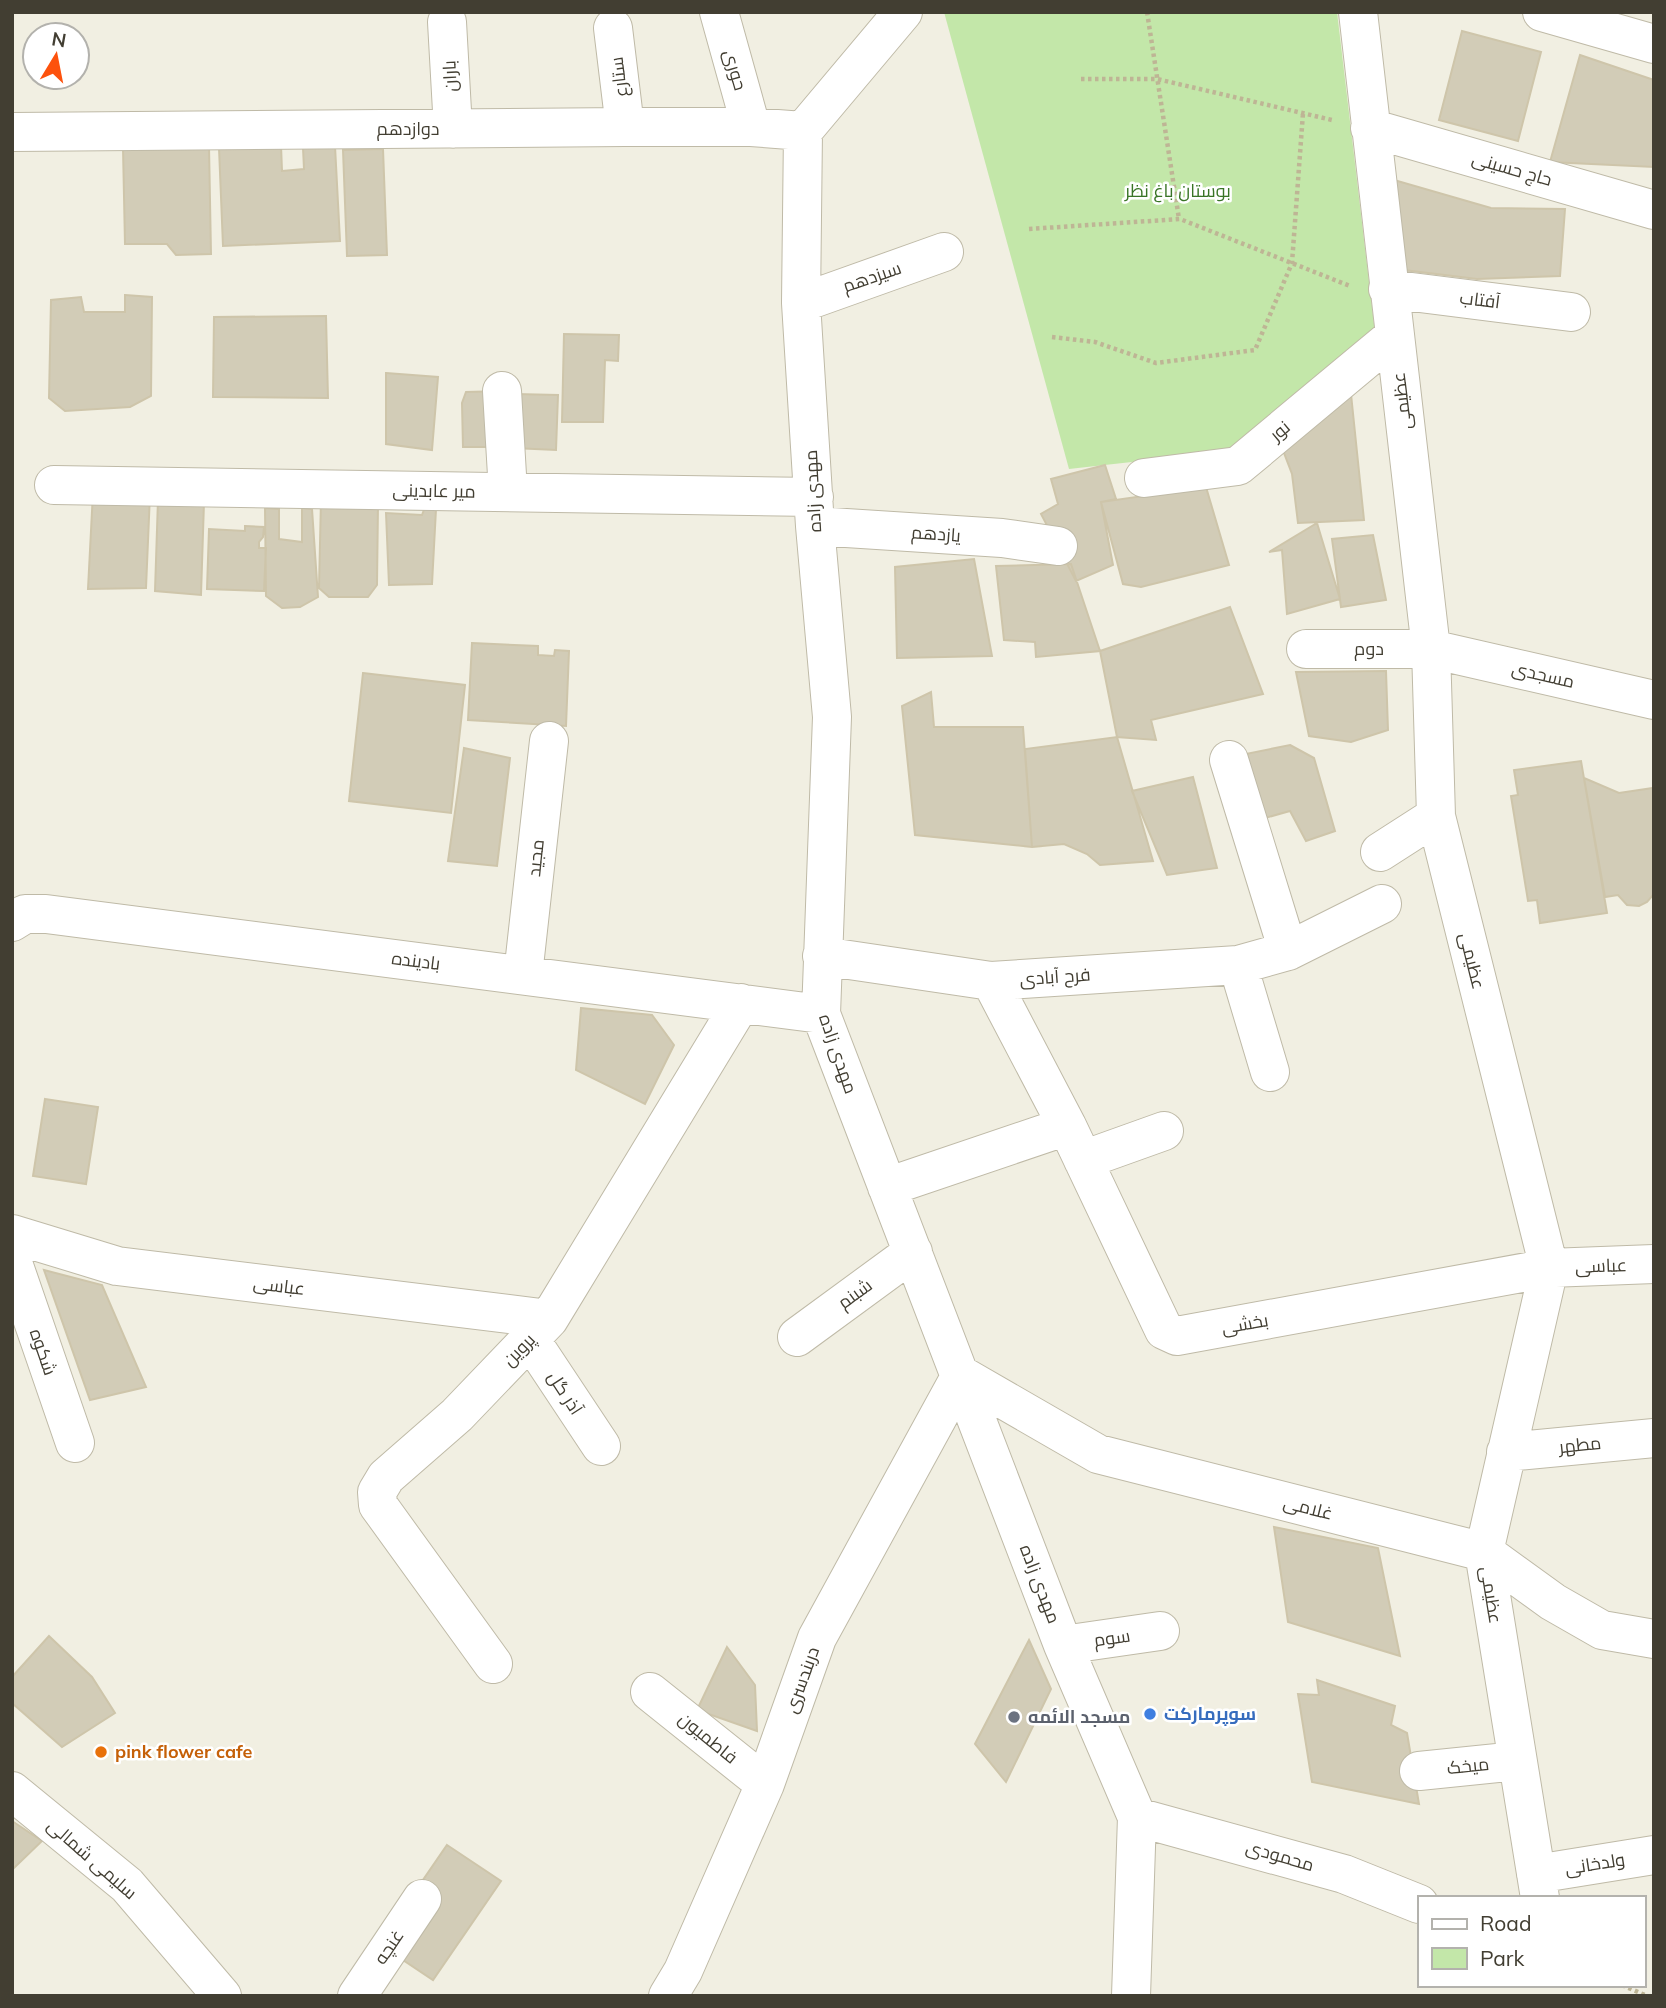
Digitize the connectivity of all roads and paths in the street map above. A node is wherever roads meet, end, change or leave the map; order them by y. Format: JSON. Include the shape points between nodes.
{"nodes":[{"id":1,"x":719,"y":12,"type":"edge"},
{"id":2,"x":903,"y":12,"type":"edge"},
{"id":3,"x":1147,"y":12,"type":"edge"},
{"id":4,"x":1358,"y":12,"type":"edge"},
{"id":5,"x":1542,"y":12,"type":"edge"},
{"id":6,"x":447,"y":22,"type":"dead end"},
{"id":7,"x":613,"y":28,"type":"dead end"},
{"id":8,"x":1654,"y":44,"type":"edge"},
{"id":9,"x":1081,"y":79,"type":"dead end"},
{"id":10,"x":1157,"y":79,"type":"junction"},
{"id":11,"x":1303,"y":113,"type":"junction"},
{"id":12,"x":625,"y":127,"type":"junction"},
{"id":13,"x":751,"y":127,"type":"junction"},
{"id":14,"x":1370,"y":128,"type":"junction"},
{"id":15,"x":453,"y":129,"type":"junction"},
{"id":16,"x":803,"y":131,"type":"junction"},
{"id":17,"x":12,"y":132,"type":"edge"},
{"id":18,"x":1654,"y":210,"type":"edge"},
{"id":19,"x":1180,"y":219,"type":"junction"},
{"id":20,"x":1028,"y":229,"type":"dead end"},
{"id":21,"x":944,"y":252,"type":"dead end"},
{"id":22,"x":1292,"y":263,"type":"junction"},
{"id":23,"x":801,"y":303,"type":"junction"},
{"id":24,"x":1391,"y":309,"type":"junction"},
{"id":25,"x":1571,"y":312,"type":"dead end"},
{"id":26,"x":1052,"y":337,"type":"dead end"},
{"id":27,"x":502,"y":391,"type":"dead end"},
{"id":28,"x":1144,"y":478,"type":"dead end"},
{"id":29,"x":54,"y":485,"type":"dead end"},
{"id":30,"x":508,"y":492,"type":"junction"},
{"id":31,"x":814,"y":512,"type":"junction"},
{"id":32,"x":1058,"y":546,"type":"dead end"},
{"id":33,"x":1306,"y":649,"type":"dead end"},
{"id":34,"x":1431,"y":649,"type":"junction"},
{"id":35,"x":1654,"y":700,"type":"edge"},
{"id":36,"x":549,"y":741,"type":"dead end"},
{"id":37,"x":1229,"y":760,"type":"dead end"},
{"id":38,"x":1436,"y":816,"type":"junction"},
{"id":39,"x":1380,"y":852,"type":"dead end"},
{"id":40,"x":1382,"y":904,"type":"dead end"},
{"id":41,"x":12,"y":922,"type":"edge"},
{"id":42,"x":1288,"y":951,"type":"junction"},
{"id":43,"x":822,"y":956,"type":"junction"},
{"id":44,"x":1238,"y":965,"type":"junction"},
{"id":45,"x":523,"y":975,"type":"junction"},
{"id":46,"x":991,"y":981,"type":"junction"},
{"id":47,"x":741,"y":1003,"type":"junction"},
{"id":48,"x":821,"y":1014,"type":"junction"},
{"id":49,"x":1270,"y":1072,"type":"dead end"},
{"id":50,"x":1067,"y":1126,"type":"junction"},
{"id":51,"x":1164,"y":1131,"type":"dead end"},
{"id":52,"x":1083,"y":1160,"type":"junction"},
{"id":53,"x":887,"y":1187,"type":"junction"},
{"id":54,"x":12,"y":1234,"type":"edge"},
{"id":55,"x":913,"y":1252,"type":"junction"},
{"id":56,"x":12,"y":1260,"type":"edge"},
{"id":57,"x":1654,"y":1264,"type":"edge"},
{"id":58,"x":1549,"y":1268,"type":"junction"},
{"id":59,"x":540,"y":1329,"type":"junction"},
{"id":60,"x":797,"y":1336,"type":"dead end"},
{"id":61,"x":961,"y":1375,"type":"junction"},
{"id":62,"x":1654,"y":1438,"type":"edge"},
{"id":63,"x":75,"y":1443,"type":"dead end"},
{"id":64,"x":601,"y":1447,"type":"dead end"},
{"id":65,"x":1506,"y":1452,"type":"junction"},
{"id":66,"x":1484,"y":1552,"type":"junction"},
{"id":67,"x":1160,"y":1631,"type":"dead end"},
{"id":68,"x":1654,"y":1639,"type":"edge"},
{"id":69,"x":1063,"y":1645,"type":"junction"},
{"id":70,"x":494,"y":1664,"type":"dead end"},
{"id":71,"x":650,"y":1692,"type":"dead end"},
{"id":72,"x":1517,"y":1760,"type":"junction"},
{"id":73,"x":1419,"y":1771,"type":"dead end"},
{"id":74,"x":765,"y":1784,"type":"junction"},
{"id":75,"x":12,"y":1791,"type":"edge"},
{"id":76,"x":1137,"y":1816,"type":"junction"},
{"id":77,"x":1654,"y":1855,"type":"edge"},
{"id":78,"x":1538,"y":1886,"type":"edge"},
{"id":79,"x":422,"y":1899,"type":"dead end"},
{"id":80,"x":1418,"y":1904,"type":"edge"},
{"id":81,"x":1627,"y":1987,"type":"edge"},
{"id":82,"x":222,"y":1996,"type":"edge"},
{"id":83,"x":357,"y":1996,"type":"edge"},
{"id":84,"x":668,"y":1996,"type":"edge"},
{"id":85,"x":1130,"y":1996,"type":"edge"},
{"id":86,"x":1647,"y":1996,"type":"edge"}],
"edges":[{"from":1,"to":13,"type":"street","name":"حوری"},
{"from":2,"to":16,"type":"street"},
{"from":3,"to":10,"type":"path"},
{"from":4,"to":14,"type":"street","name":"عظیمی"},
{"from":5,"to":8,"type":"street"},
{"from":6,"to":15,"type":"street","name":"باران"},
{"from":7,"to":12,"type":"street","name":"ستارع"},
{"from":9,"to":10,"type":"path"},
{"from":10,"to":11,"type":"path"},
{"from":10,"to":19,"type":"path"},
{"from":11,"to":14,"type":"path"},
{"from":11,"to":22,"type":"path"},
{"from":12,"to":13,"type":"street","name":"دوازدهم"},
{"from":12,"to":15,"type":"street","name":"دوازدهم"},
{"from":13,"to":16,"type":"street","name":"دوازدهم"},
{"from":14,"to":18,"type":"street","name":"حاج حسینی"},
{"from":14,"to":24,"type":"street","name":"عظیمی"},
{"from":15,"to":17,"type":"street","name":"دوازدهم"},
{"from":16,"to":23,"type":"street","name":"مهدی زاده"},
{"from":19,"to":20,"type":"path"},
{"from":19,"to":22,"type":"path"},
{"from":21,"to":23,"type":"street","name":"سیزدهم"},
{"from":22,"to":24,"type":"path"},
{"from":22,"to":26,"type":"path","via":[[1255,350],[1156,363],[1096,342]]},
{"from":23,"to":31,"type":"street","name":"مهدی زاده"},
{"from":24,"to":25,"type":"street","name":"آفتاب"},
{"from":24,"to":28,"type":"street","name":"نور","via":[[1238,466]]},
{"from":24,"to":34,"type":"street","name":"عظیمی"},
{"from":27,"to":30,"type":"street"},
{"from":29,"to":30,"type":"street","name":"میر عابدینی"},
{"from":30,"to":31,"type":"street","name":"میر عابدینی"},
{"from":31,"to":32,"type":"street","name":"یازدهم"},
{"from":31,"to":43,"type":"street","name":"مهدی زاده","via":[[832,717]]},
{"from":33,"to":34,"type":"street","name":"دوم"},
{"from":34,"to":35,"type":"street","name":"مسجدی"},
{"from":34,"to":38,"type":"street","name":"عظیمی"},
{"from":36,"to":45,"type":"street","name":"مجید"},
{"from":37,"to":42,"type":"street"},
{"from":38,"to":39,"type":"street"},
{"from":38,"to":58,"type":"street","name":"عظیمی"},
{"from":40,"to":42,"type":"street","name":"فرح آبادی"},
{"from":41,"to":45,"type":"street","name":"بادینده","via":[[25,915],[47,914]]},
{"from":42,"to":44,"type":"street","name":"فرح آبادی"},
{"from":43,"to":46,"type":"street","name":"فرح آبادی"},
{"from":43,"to":48,"type":"street","name":"مهدی زاده"},
{"from":44,"to":46,"type":"street","name":"فرح آبادی"},
{"from":44,"to":49,"type":"street"},
{"from":45,"to":47,"type":"street","name":"بادینده"},
{"from":46,"to":50,"type":"street","name":"بخشی"},
{"from":47,"to":48,"type":"street","name":"بادینده"},
{"from":47,"to":59,"type":"street","name":"پروین"},
{"from":48,"to":53,"type":"street","name":"مهدی زاده"},
{"from":50,"to":52,"type":"street","name":"بخشی"},
{"from":50,"to":53,"type":"street"},
{"from":51,"to":52,"type":"street"},
{"from":52,"to":58,"type":"street","name":"بخشی","via":[[1164,1330],[1177,1336]]},
{"from":53,"to":55,"type":"street","name":"مهدی زاده"},
{"from":54,"to":59,"type":"street","name":"عباسی","via":[[117,1266]]},
{"from":55,"to":60,"type":"street","name":"شبنم"},
{"from":55,"to":61,"type":"street","name":"مهدی زاده"},
{"from":56,"to":63,"type":"street","name":"شکوه"},
{"from":57,"to":58,"type":"street","name":"عباسی"},
{"from":58,"to":65,"type":"street","name":"عظیمی"},
{"from":59,"to":64,"type":"street","name":"آذر گل"},
{"from":59,"to":70,"type":"street","name":"پروین","via":[[457,1415],[386,1477],[377,1492],[378,1505]]},
{"from":61,"to":66,"type":"street","name":"غلامی","via":[[1098,1454]]},
{"from":61,"to":69,"type":"street","name":"مهدی زاده"},
{"from":61,"to":74,"type":"street","name":"دربندسری","via":[[817,1638]]},
{"from":62,"to":65,"type":"street","name":"مطهر"},
{"from":65,"to":66,"type":"street","name":"عظیمی"},
{"from":66,"to":68,"type":"street","name":"غلامی","via":[[1553,1602],[1602,1630]]},
{"from":66,"to":72,"type":"street","name":"عظیمی"},
{"from":67,"to":69,"type":"street","name":"سوم"},
{"from":69,"to":76,"type":"street","name":"مهدی زاده"},
{"from":71,"to":74,"type":"street","name":"فاطمیون"},
{"from":72,"to":73,"type":"street","name":"میخک"},
{"from":72,"to":78,"type":"street","name":"عظیمی"},
{"from":74,"to":84,"type":"street","name":"دربندسری"},
{"from":75,"to":82,"type":"street","name":"سلیمی شمالی","via":[[127,1885]]},
{"from":76,"to":80,"type":"street","name":"محمودی","via":[[1344,1874]]},
{"from":76,"to":85,"type":"street","name":"مهدی زاده"},
{"from":77,"to":78,"type":"street","name":"ولدخانی"},
{"from":79,"to":83,"type":"street","name":"غنچه"},
{"from":81,"to":86,"type":"path"}]}
